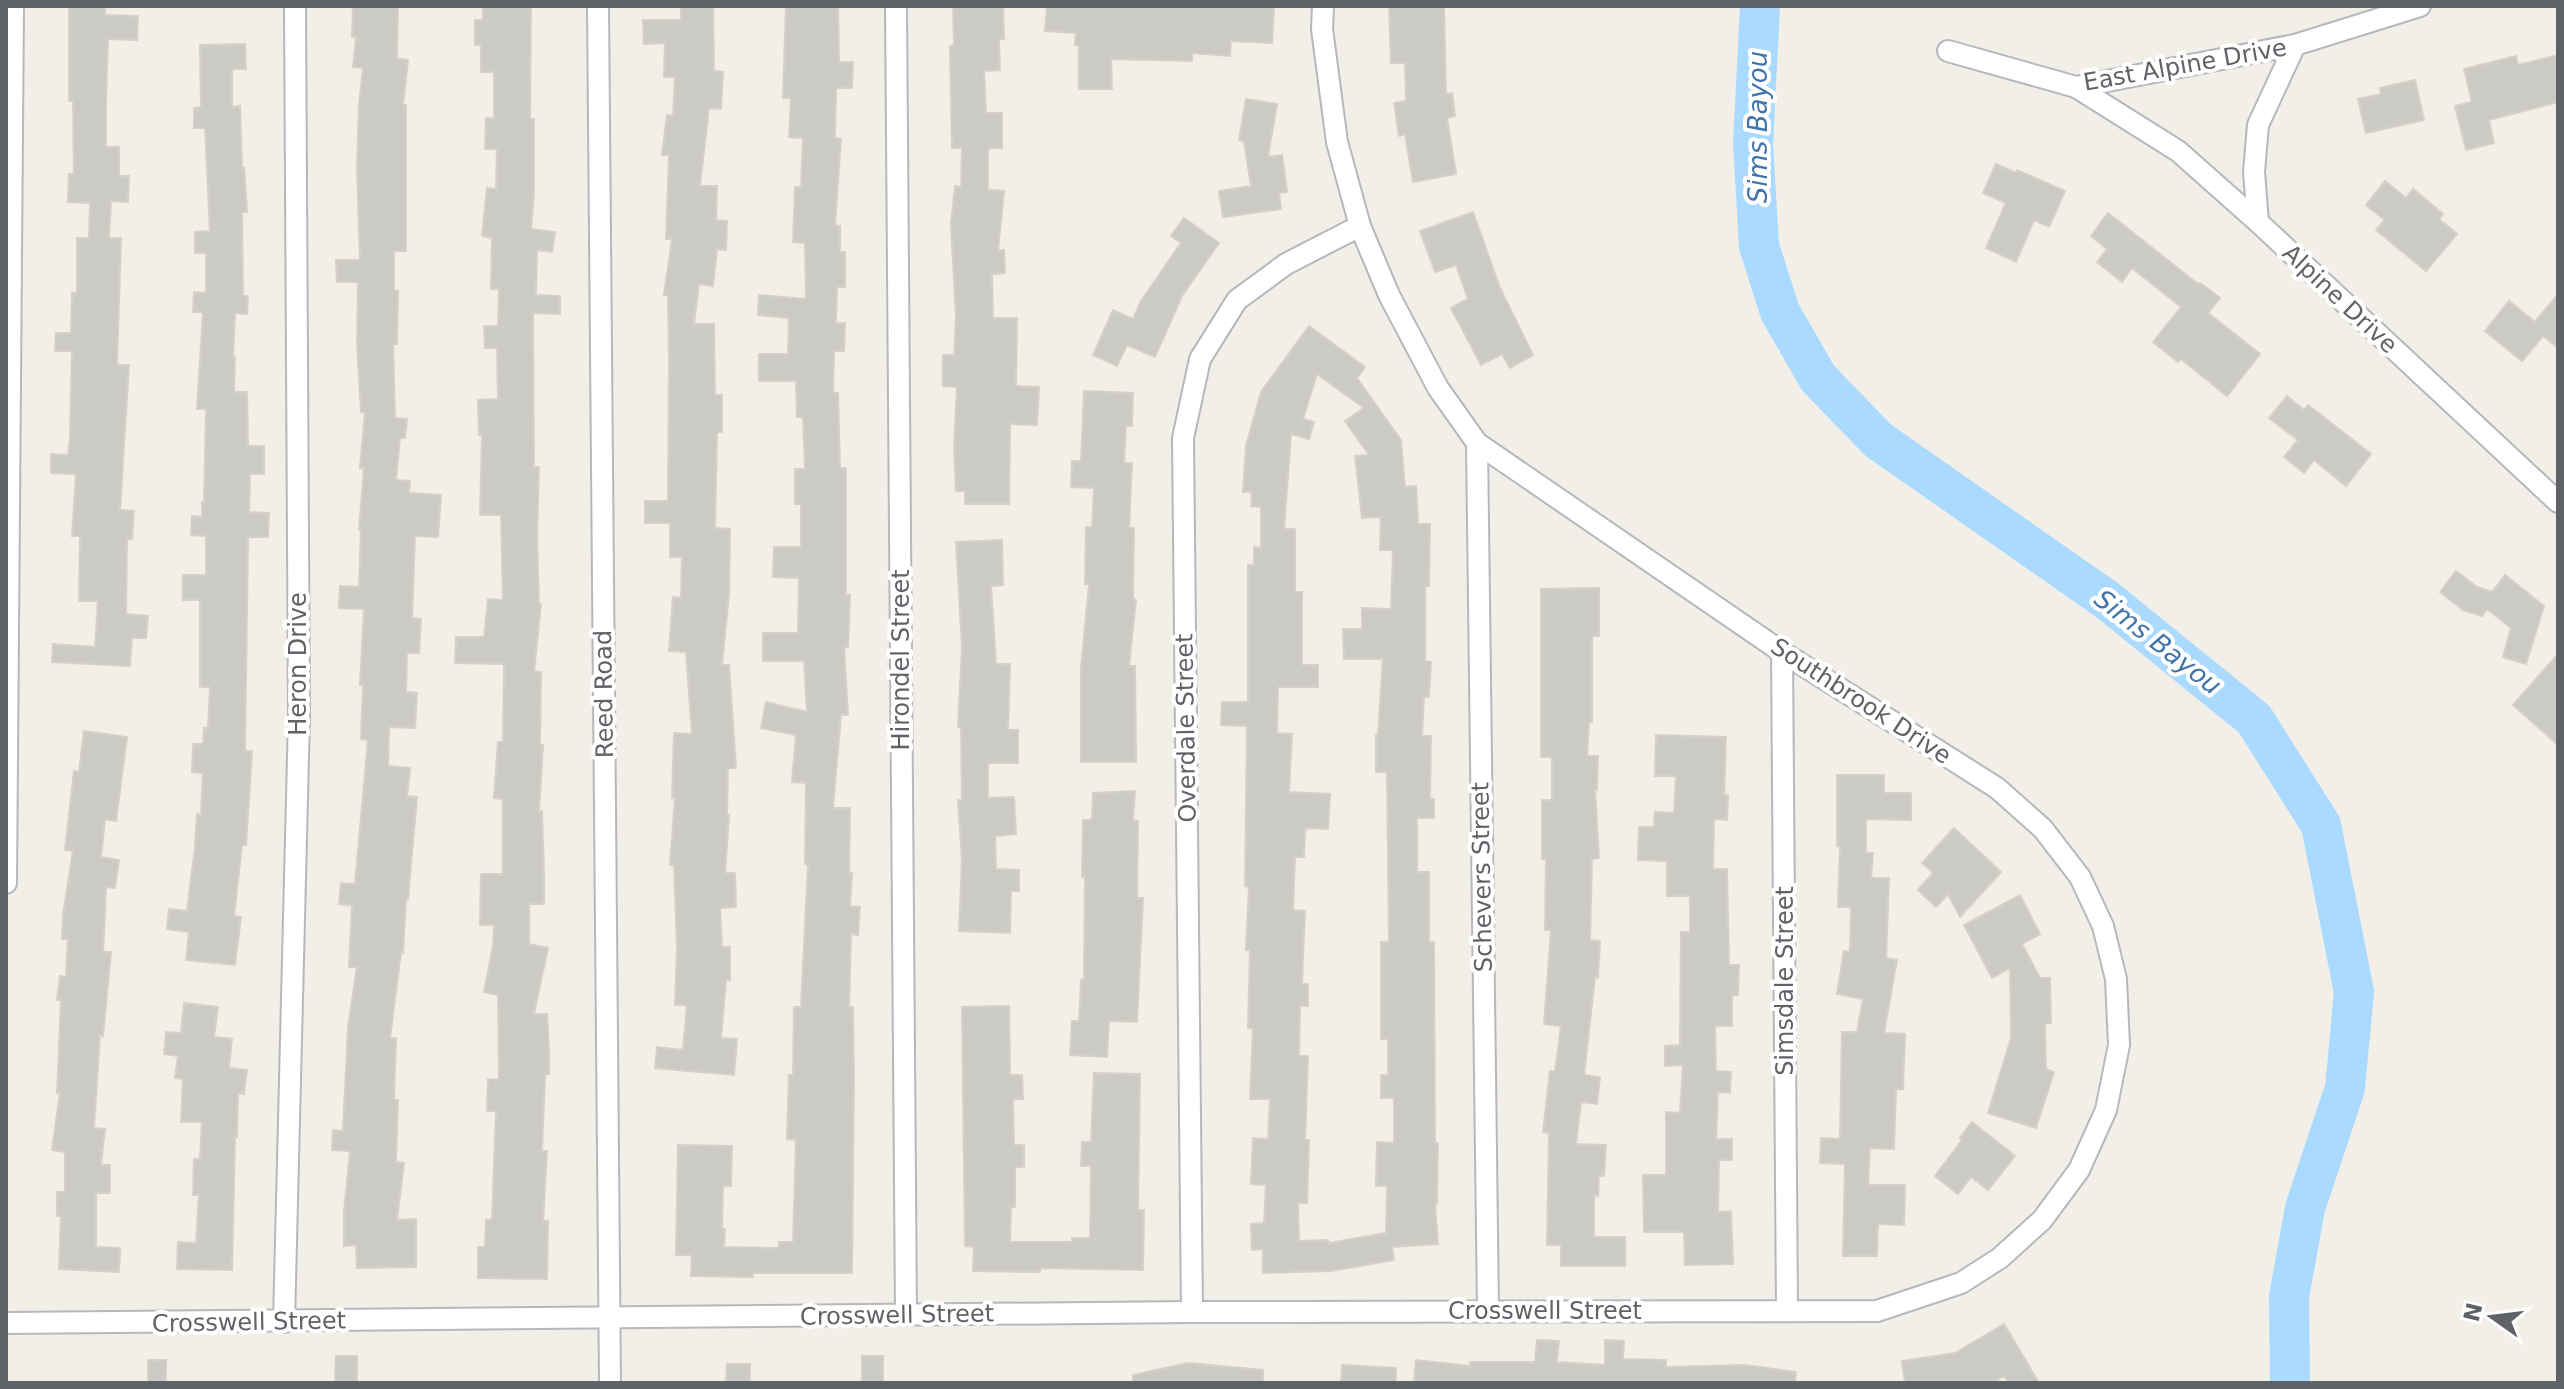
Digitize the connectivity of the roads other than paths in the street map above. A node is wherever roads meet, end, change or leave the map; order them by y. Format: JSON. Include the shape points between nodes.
{"nodes":[{"id":1,"x":13,"y":6,"type":"edge"},
{"id":2,"x":295,"y":6,"type":"edge"},
{"id":3,"x":598,"y":6,"type":"edge"},
{"id":4,"x":896,"y":6,"type":"edge"},
{"id":5,"x":1323,"y":6,"type":"edge"},
{"id":6,"x":2420,"y":6,"type":"edge"},
{"id":7,"x":2295,"y":45,"type":"junction"},
{"id":8,"x":1948,"y":51,"type":"dead end"},
{"id":9,"x":2076,"y":87,"type":"junction"},
{"id":10,"x":2258,"y":222,"type":"junction"},
{"id":11,"x":1360,"y":226,"type":"junction"},
{"id":12,"x":1477,"y":443,"type":"junction"},
{"id":13,"x":2558,"y":502,"type":"edge"},
{"id":14,"x":1782,"y":652,"type":"junction"},
{"id":15,"x":6,"y":883,"type":"edge"},
{"id":16,"x":1787,"y":1310,"type":"junction"},
{"id":17,"x":1488,"y":1311,"type":"junction"},
{"id":18,"x":1192,"y":1312,"type":"junction"},
{"id":19,"x":906,"y":1315,"type":"junction"},
{"id":20,"x":610,"y":1318,"type":"junction"},
{"id":21,"x":284,"y":1322,"type":"junction"},
{"id":22,"x":6,"y":1323,"type":"edge"},
{"id":23,"x":610,"y":1383,"type":"edge"}],
"edges":[{"from":1,"to":15,"type":"street"},
{"from":2,"to":21,"type":"street","name":"Heron Drive","via":[[299,717]]},
{"from":3,"to":20,"type":"street","name":"Reed Road"},
{"from":4,"to":19,"type":"street","name":"Hirondel Street"},
{"from":5,"to":11,"type":"street","name":"Southbrook Drive","via":[[1337,142]]},
{"from":6,"to":7,"type":"street","name":"East Alpine Drive"},
{"from":7,"to":9,"type":"street","name":"East Alpine Drive"},
{"from":7,"to":10,"type":"street","via":[[2258,125]]},
{"from":8,"to":9,"type":"street","name":"East Alpine Drive"},
{"from":9,"to":10,"type":"street","name":"Alpine Drive","via":[[2178,151]]},
{"from":10,"to":13,"type":"street","name":"Alpine Drive"},
{"from":11,"to":12,"type":"street","name":"Southbrook Drive","via":[[1438,388]]},
{"from":11,"to":18,"type":"street","name":"Overdale Street","via":[[1286,264],[1237,300],[1200,359],[1183,438]]},
{"from":12,"to":14,"type":"street","name":"Southbrook Drive"},
{"from":12,"to":17,"type":"street","name":"Schevers Street"},
{"from":14,"to":16,"type":"street","name":"Simsdale Street"},
{"from":14,"to":16,"type":"street","name":"Southbrook Drive","via":[[1997,788],[2043,829],[2080,877],[2103,926],[2116,979],[2119,1045],[2106,1110],[2079,1170],[2042,1220],[2000,1258],[1961,1283],[1877,1311]]},
{"from":16,"to":17,"type":"street","name":"Crosswell Street"},
{"from":17,"to":18,"type":"street","name":"Crosswell Street"},
{"from":18,"to":19,"type":"street","name":"Crosswell Street"},
{"from":19,"to":20,"type":"street","name":"Crosswell Street"},
{"from":20,"to":21,"type":"street","name":"Crosswell Street"},
{"from":20,"to":23,"type":"street","name":"Reed Road"},
{"from":21,"to":22,"type":"street","name":"Crosswell Street"}]}
